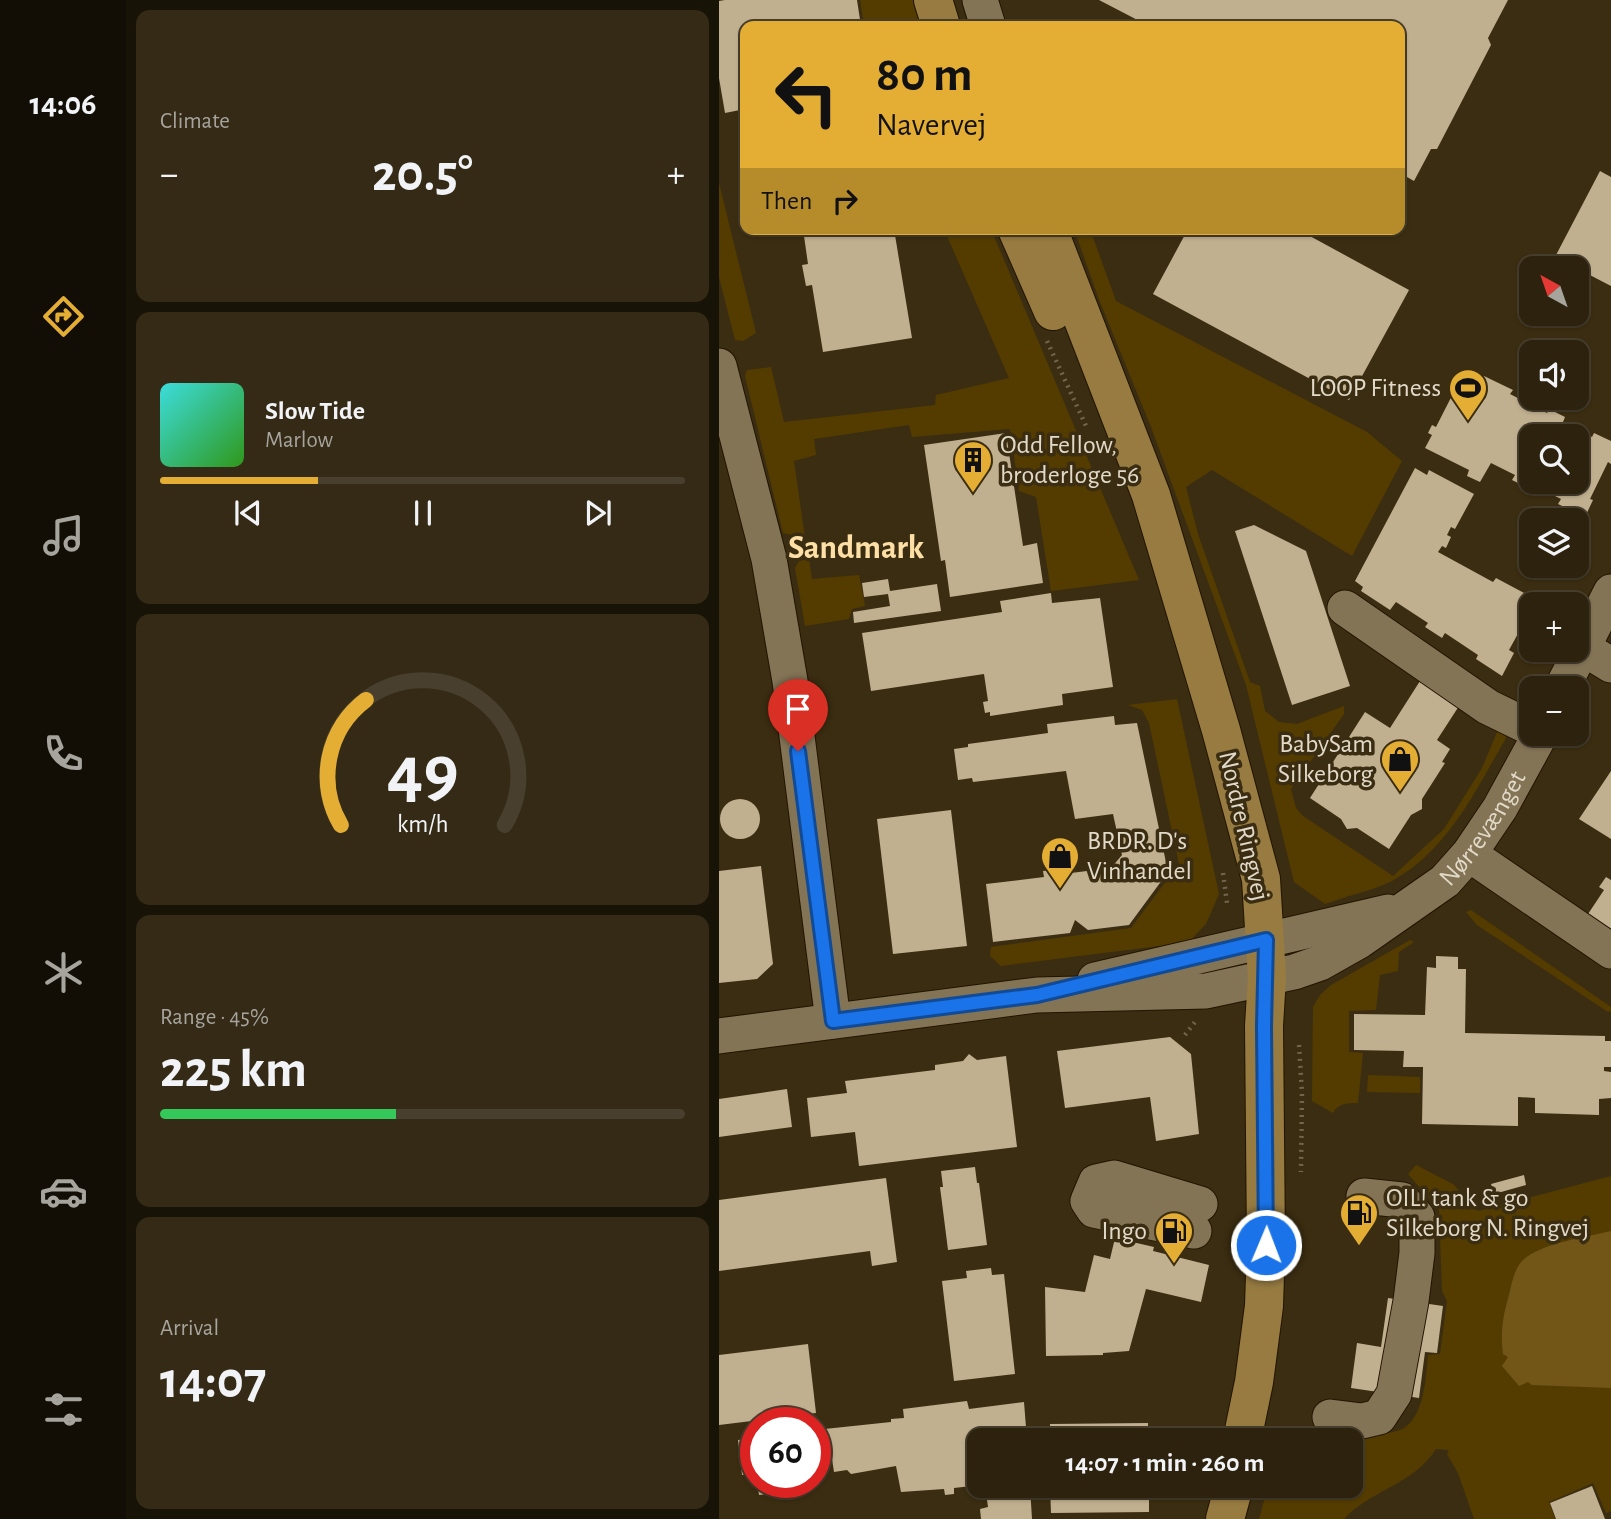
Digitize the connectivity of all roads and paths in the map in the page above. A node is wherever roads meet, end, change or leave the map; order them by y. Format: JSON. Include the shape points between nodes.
{"nodes":[{"id":1,"x":933,"y":0,"type":"edge"},
{"id":2,"x":960,"y":0,"type":"edge"},
{"id":3,"x":980,"y":0,"type":"edge"},
{"id":4,"x":939,"y":21,"type":"edge"},
{"id":5,"x":966,"y":21,"type":"edge"},
{"id":6,"x":986,"y":21,"type":"edge"},
{"id":7,"x":1020,"y":235,"type":"edge"},
{"id":8,"x":1050,"y":235,"type":"edge"},
{"id":9,"x":1045,"y":336,"type":"dead end"},
{"id":10,"x":719,"y":366,"type":"edge"},
{"id":11,"x":1089,"y":433,"type":"dead end"},
{"id":12,"x":1168,"y":553,"type":"junction"},
{"id":13,"x":1611,"y":592,"type":"edge"},
{"id":14,"x":1345,"y":608,"type":"dead end"},
{"id":15,"x":1597,"y":657,"type":"edge"},
{"id":16,"x":1576,"y":676,"type":"edge"},
{"id":17,"x":1519,"y":723,"type":"edge"},
{"id":18,"x":1534,"y":746,"type":"edge"},
{"id":19,"x":1469,"y":854,"type":"junction"},
{"id":20,"x":1222,"y":869,"type":"dead end"},
{"id":21,"x":1407,"y":908,"type":"junction"},
{"id":22,"x":1248,"y":944,"type":"junction"},
{"id":23,"x":1611,"y":951,"type":"edge"},
{"id":24,"x":1267,"y":977,"type":"junction"},
{"id":25,"x":1037,"y":995,"type":"junction"},
{"id":26,"x":833,"y":1021,"type":"junction"},
{"id":27,"x":719,"y":1036,"type":"edge"},
{"id":28,"x":1364,"y":1196,"type":"dead end"},
{"id":29,"x":1330,"y":1417,"type":"dead end"},
{"id":30,"x":1244,"y":1428,"type":"edge"},
{"id":31,"x":1230,"y":1498,"type":"edge"},
{"id":32,"x":1225,"y":1519,"type":"edge"}],
"edges":[{"from":1,"to":4,"type":"main road"},
{"from":2,"to":5,"type":"main road"},
{"from":3,"to":6,"type":"street"},
{"from":7,"to":12,"type":"main road","name":"Nordre Ringvej","via":[[1136,501]]},
{"from":8,"to":12,"type":"main road","name":"Nordre Ringvej","via":[[1133,445]]},
{"from":9,"to":11,"type":"path"},
{"from":10,"to":26,"type":"street","via":[[769,559],[790,681]]},
{"from":12,"to":22,"type":"main road","name":"Nordre Ringvej","via":[[1261,879]]},
{"from":13,"to":15,"type":"street"},
{"from":14,"to":17,"type":"street","via":[[1488,707]]},
{"from":15,"to":16,"type":"street"},
{"from":18,"to":19,"type":"street","name":"Nørrevænget"},
{"from":19,"to":21,"type":"street","name":"Nørrevænget","via":[[1445,881]]},
{"from":19,"to":23,"type":"street"},
{"from":20,"to":22,"type":"path"},
{"from":21,"to":22,"type":"street","name":"Nørrevænget"},
{"from":21,"to":24,"type":"street","name":"Nørrevænget","via":[[1320,963]]},
{"from":22,"to":24,"type":"main road","name":"Nordre Ringvej"},
{"from":22,"to":25,"type":"street","name":"Nørrevænget"},
{"from":24,"to":25,"type":"street","name":"Nørrevænget","via":[[1194,993]]},
{"from":24,"to":30,"type":"main road","name":"Nordre Ringvej","via":[[1264,1306]]},
{"from":25,"to":26,"type":"street"},
{"from":26,"to":27,"type":"street"},
{"from":28,"to":29,"type":"street","via":[[1402,1200],[1417,1217],[1411,1301],[1394,1394],[1379,1417],[1362,1421]]},
{"from":31,"to":32,"type":"main road"}]}
